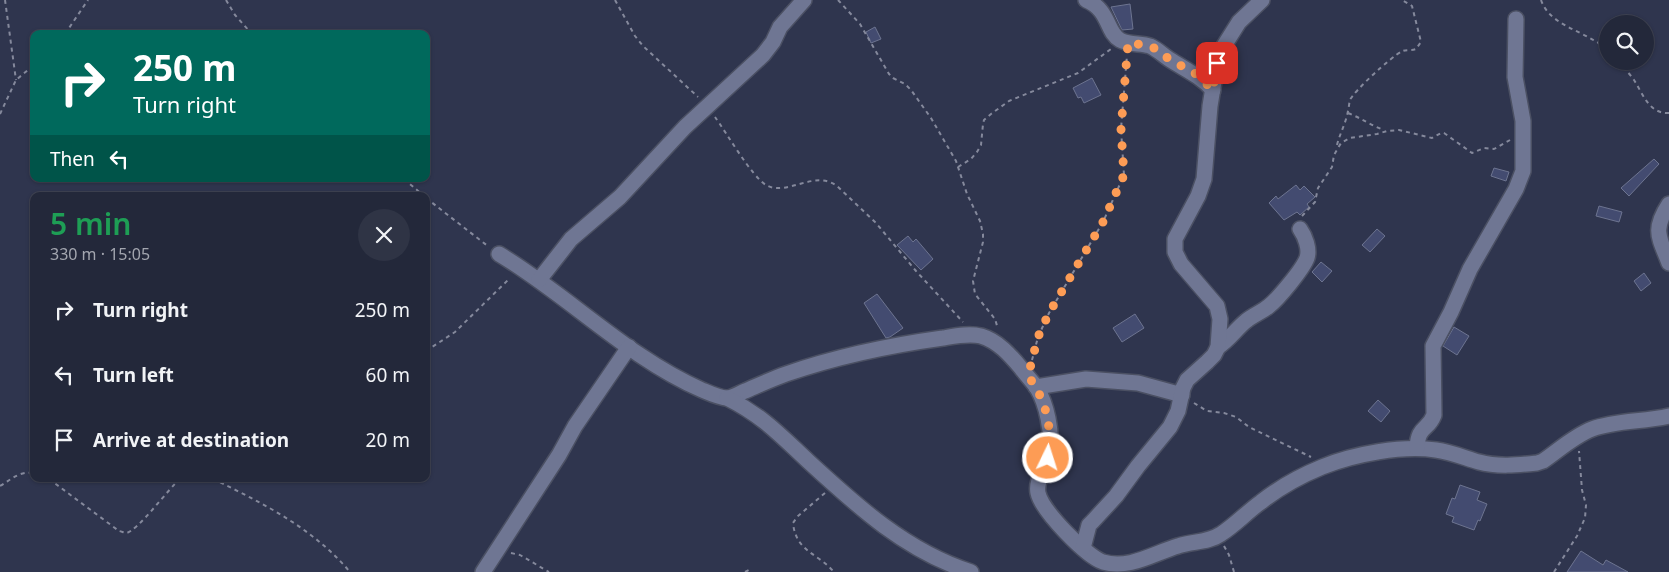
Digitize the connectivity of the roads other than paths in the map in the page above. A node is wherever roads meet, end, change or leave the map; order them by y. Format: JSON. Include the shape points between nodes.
{"nodes":[{"id":1,"x":804,"y":0,"type":"edge"},
{"id":2,"x":1086,"y":0,"type":"edge"},
{"id":3,"x":1262,"y":0,"type":"edge"},
{"id":4,"x":1516,"y":19,"type":"dead end"},
{"id":5,"x":1213,"y":90,"type":"junction"},
{"id":6,"x":1669,"y":204,"type":"edge"},
{"id":7,"x":1300,"y":229,"type":"road end"},
{"id":8,"x":499,"y":254,"type":"road end"},
{"id":9,"x":1669,"y":263,"type":"edge"},
{"id":10,"x":539,"y":280,"type":"junction"},
{"id":11,"x":629,"y":347,"type":"junction"},
{"id":12,"x":1218,"y":347,"type":"junction"},
{"id":13,"x":1032,"y":382,"type":"junction"},
{"id":14,"x":1182,"y":395,"type":"junction"},
{"id":15,"x":727,"y":398,"type":"junction"},
{"id":16,"x":1669,"y":416,"type":"edge"},
{"id":17,"x":1418,"y":448,"type":"junction"},
{"id":18,"x":1083,"y":548,"type":"junction"},
{"id":19,"x":1113,"y":568,"type":"edge"},
{"id":20,"x":483,"y":572,"type":"edge"},
{"id":21,"x":971,"y":572,"type":"edge"}],
"edges":[{"from":1,"to":10,"type":"street","via":[[780,27],[763,55],[685,127],[620,197],[571,238]]},
{"from":2,"to":5,"type":"street","via":[[1096,5],[1123,41],[1154,48],[1196,74]]},
{"from":3,"to":5,"type":"street","via":[[1227,39],[1217,63]]},
{"from":4,"to":17,"type":"street","via":[[1515,77],[1523,132],[1523,171],[1433,346],[1434,415],[1419,434]]},
{"from":5,"to":12,"type":"street","via":[[1206,132],[1204,179],[1174,245],[1177,259],[1184,269],[1217,306],[1220,319]]},
{"from":6,"to":9,"type":"street","via":[[1658,226]]},
{"from":7,"to":12,"type":"street","via":[[1308,246],[1304,265],[1270,305],[1247,319]]},
{"from":8,"to":10,"type":"street"},
{"from":10,"to":11,"type":"street"},
{"from":11,"to":15,"type":"street","via":[[675,377]]},
{"from":11,"to":20,"type":"street"},
{"from":12,"to":14,"type":"street","via":[[1214,355],[1187,380]]},
{"from":13,"to":14,"type":"street","via":[[1086,379],[1138,384]]},
{"from":13,"to":15,"type":"street","via":[[1002,348],[989,338],[975,335],[912,343],[830,361]]},
{"from":13,"to":18,"type":"street","via":[[1043,403],[1050,434],[1048,458],[1038,485],[1038,495],[1049,514]]},
{"from":14,"to":18,"type":"street","via":[[1170,427],[1094,519]]},
{"from":15,"to":21,"type":"street","via":[[770,425],[889,531],[943,561]]},
{"from":16,"to":17,"type":"street","via":[[1592,429],[1543,461],[1526,464],[1492,464]]},
{"from":17,"to":19,"type":"street","via":[[1380,452],[1324,466],[1282,487],[1217,536],[1178,545]]},
{"from":18,"to":19,"type":"street"}]}
